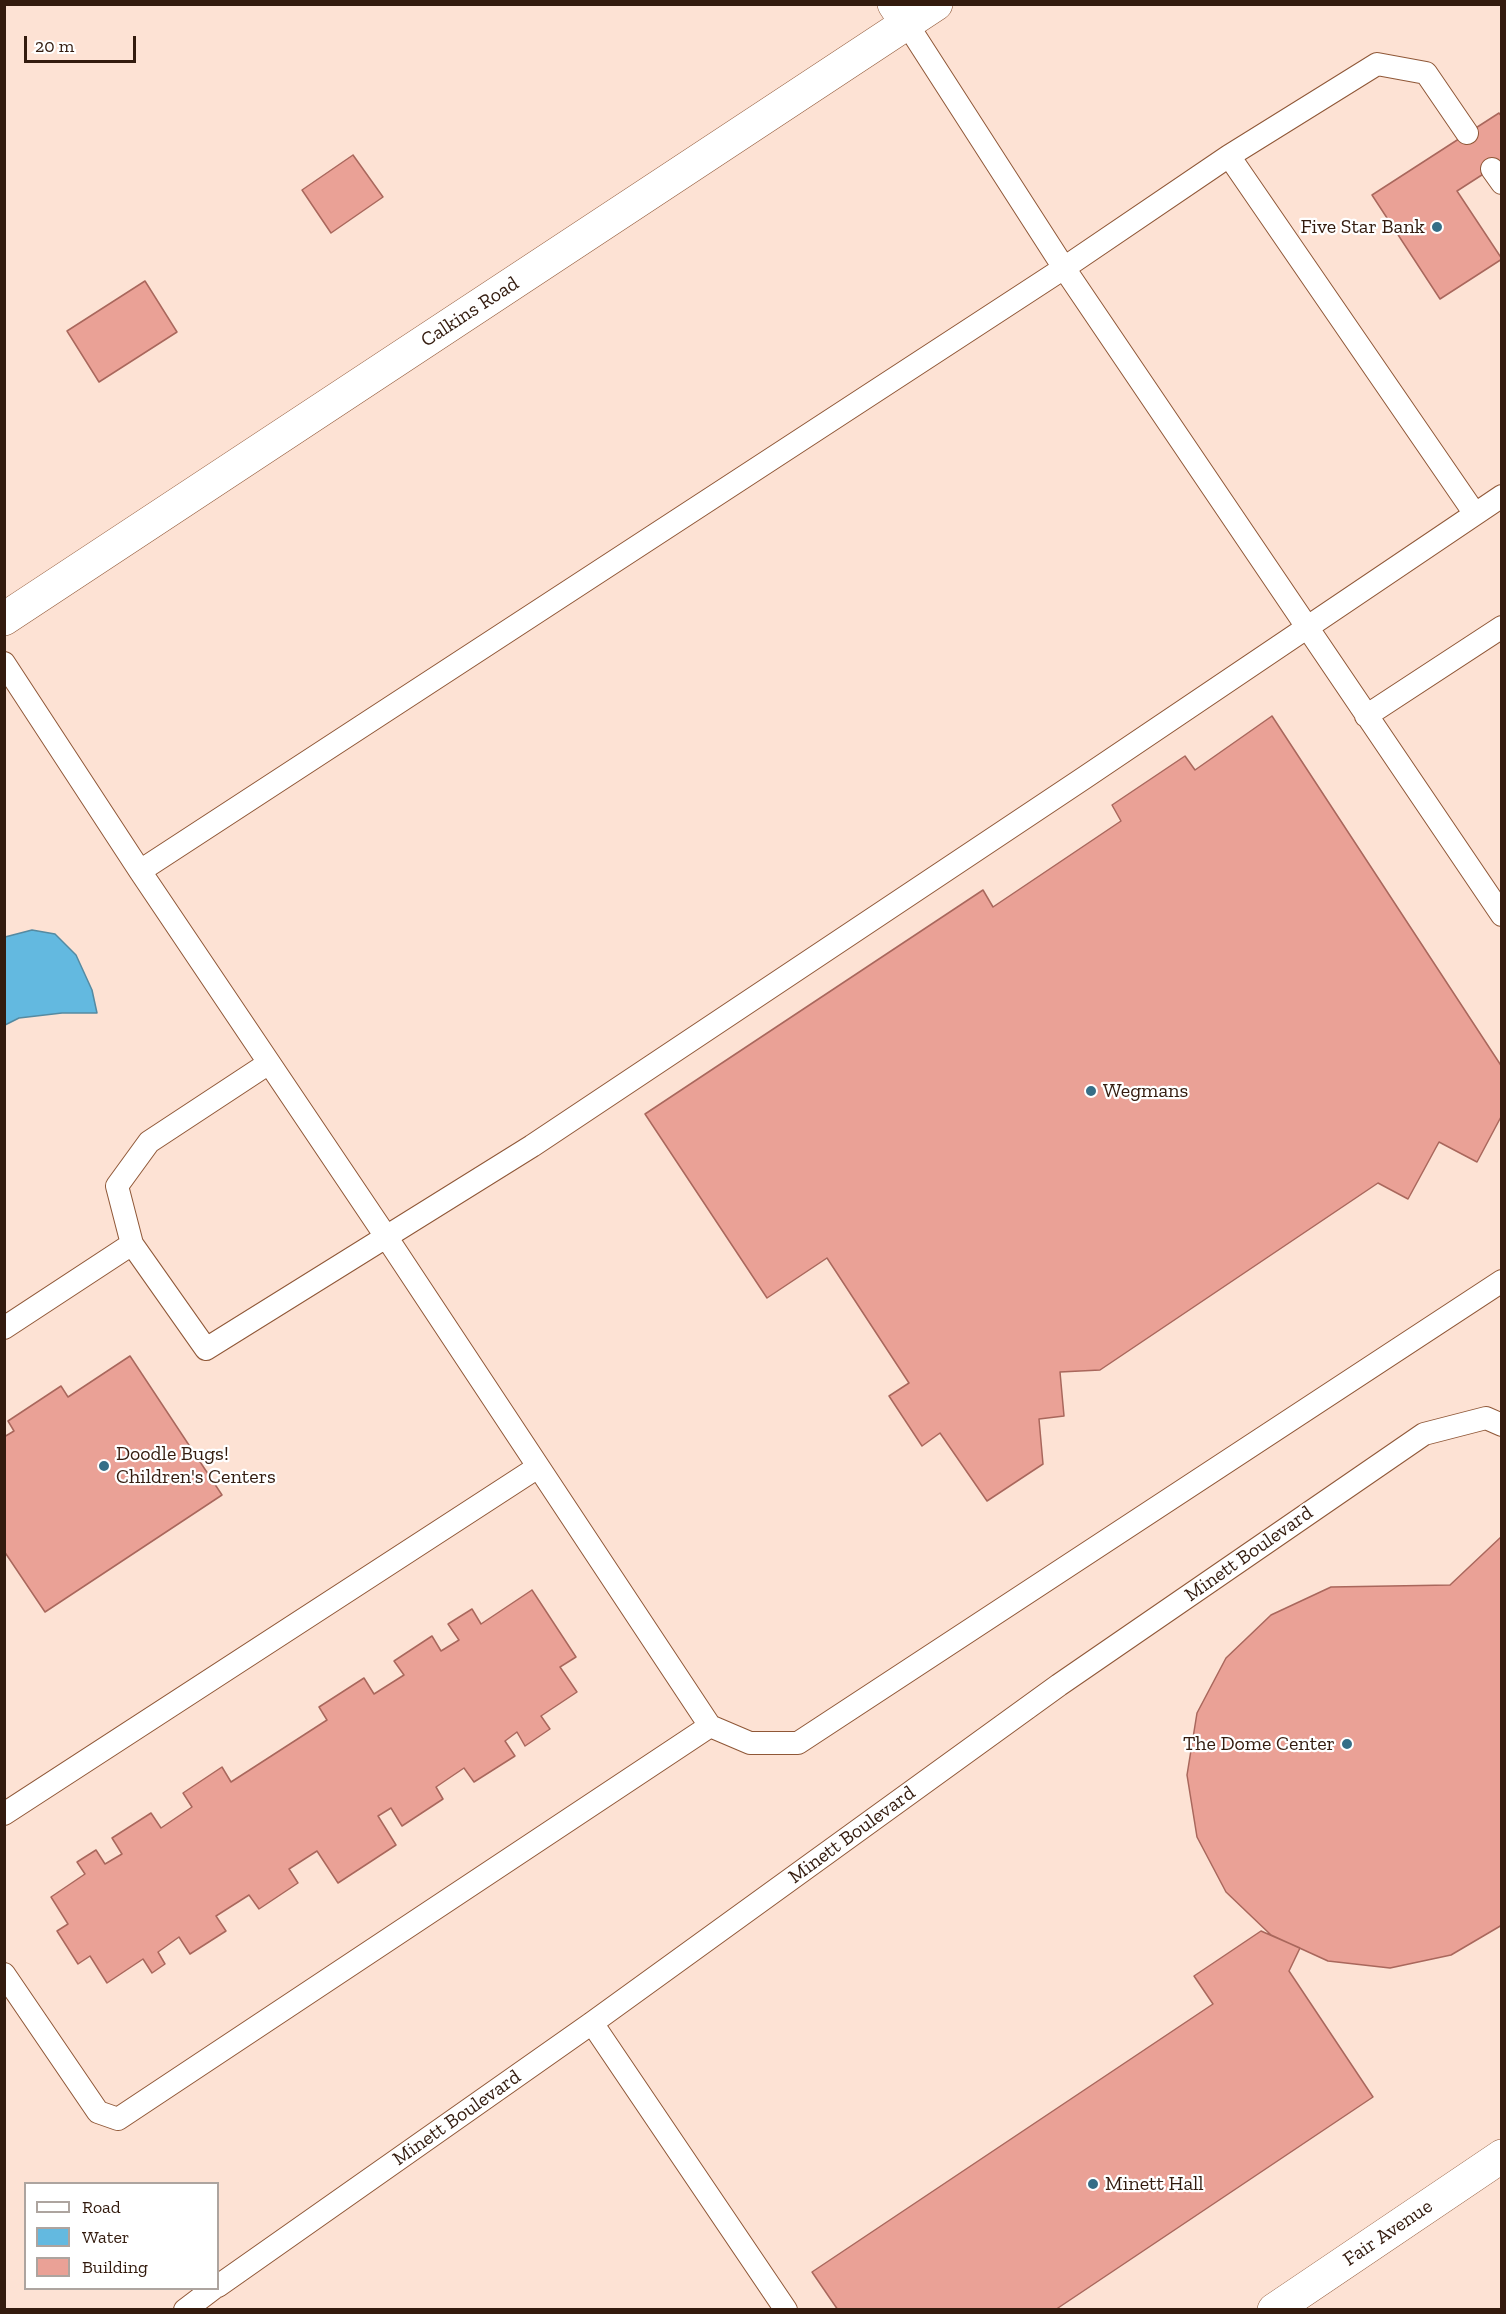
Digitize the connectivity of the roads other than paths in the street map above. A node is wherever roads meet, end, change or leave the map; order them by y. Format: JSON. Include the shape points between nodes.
{"nodes":[{"id":1,"x":936,"y":4,"type":"edge"},
{"id":2,"x":901,"y":14,"type":"edge"},
{"id":3,"x":1467,"y":133,"type":"dead end"},
{"id":4,"x":1229,"y":156,"type":"junction"},
{"id":5,"x":1065,"y":268,"type":"junction"},
{"id":6,"x":1502,"y":496,"type":"edge"},
{"id":7,"x":1475,"y":514,"type":"junction"},
{"id":8,"x":4,"y":619,"type":"edge"},
{"id":9,"x":1502,"y":627,"type":"edge"},
{"id":10,"x":1307,"y":628,"type":"junction"},
{"id":11,"x":4,"y":663,"type":"edge"},
{"id":12,"x":1366,"y":716,"type":"junction"},
{"id":13,"x":140,"y":871,"type":"junction"},
{"id":14,"x":1502,"y":915,"type":"edge"},
{"id":15,"x":269,"y":1063,"type":"junction"},
{"id":16,"x":387,"y":1238,"type":"junction"},
{"id":17,"x":132,"y":1244,"type":"junction"},
{"id":18,"x":1502,"y":1281,"type":"edge"},
{"id":19,"x":4,"y":1328,"type":"edge"},
{"id":20,"x":1502,"y":1425,"type":"edge"},
{"id":21,"x":538,"y":1467,"type":"junction"},
{"id":22,"x":710,"y":1726,"type":"junction"},
{"id":23,"x":4,"y":1814,"type":"edge"},
{"id":24,"x":4,"y":1974,"type":"edge"},
{"id":25,"x":592,"y":2024,"type":"junction"},
{"id":26,"x":1502,"y":2156,"type":"edge"},
{"id":27,"x":219,"y":2285,"type":"edge"},
{"id":28,"x":212,"y":2290,"type":"edge"},
{"id":29,"x":184,"y":2310,"type":"edge"},
{"id":30,"x":786,"y":2310,"type":"edge"},
{"id":31,"x":1274,"y":2310,"type":"edge"}],
"edges":[{"from":1,"to":2,"type":"main road","name":"Calkins Road"},
{"from":2,"to":5,"type":"lane"},
{"from":2,"to":8,"type":"main road","name":"Calkins Road"},
{"from":3,"to":4,"type":"lane","via":[[1426,73],[1377,64]]},
{"from":4,"to":5,"type":"lane"},
{"from":4,"to":7,"type":"lane"},
{"from":5,"to":10,"type":"lane"},
{"from":5,"to":13,"type":"lane"},
{"from":6,"to":7,"type":"lane"},
{"from":7,"to":10,"type":"lane"},
{"from":9,"to":12,"type":"lane"},
{"from":10,"to":12,"type":"lane"},
{"from":10,"to":16,"type":"lane","via":[[816,958]]},
{"from":11,"to":13,"type":"lane"},
{"from":12,"to":14,"type":"lane"},
{"from":13,"to":15,"type":"lane"},
{"from":15,"to":16,"type":"lane"},
{"from":15,"to":17,"type":"lane","via":[[149,1142],[117,1186]]},
{"from":16,"to":17,"type":"lane","via":[[206,1349]]},
{"from":16,"to":21,"type":"lane"},
{"from":17,"to":19,"type":"lane"},
{"from":18,"to":22,"type":"lane","via":[[798,1743],[750,1743]]},
{"from":20,"to":25,"type":"lane","name":"Minett Boulevard","via":[[1486,1419],[1424,1434],[1059,1685]]},
{"from":21,"to":22,"type":"lane"},
{"from":21,"to":23,"type":"lane"},
{"from":22,"to":24,"type":"lane","via":[[118,2119],[98,2112]]},
{"from":25,"to":27,"type":"lane","name":"Minett Boulevard"},
{"from":25,"to":30,"type":"lane"},
{"from":26,"to":31,"type":"main road","name":"Fair Avenue"},
{"from":28,"to":29,"type":"lane","name":"Minett Boulevard"}]}
